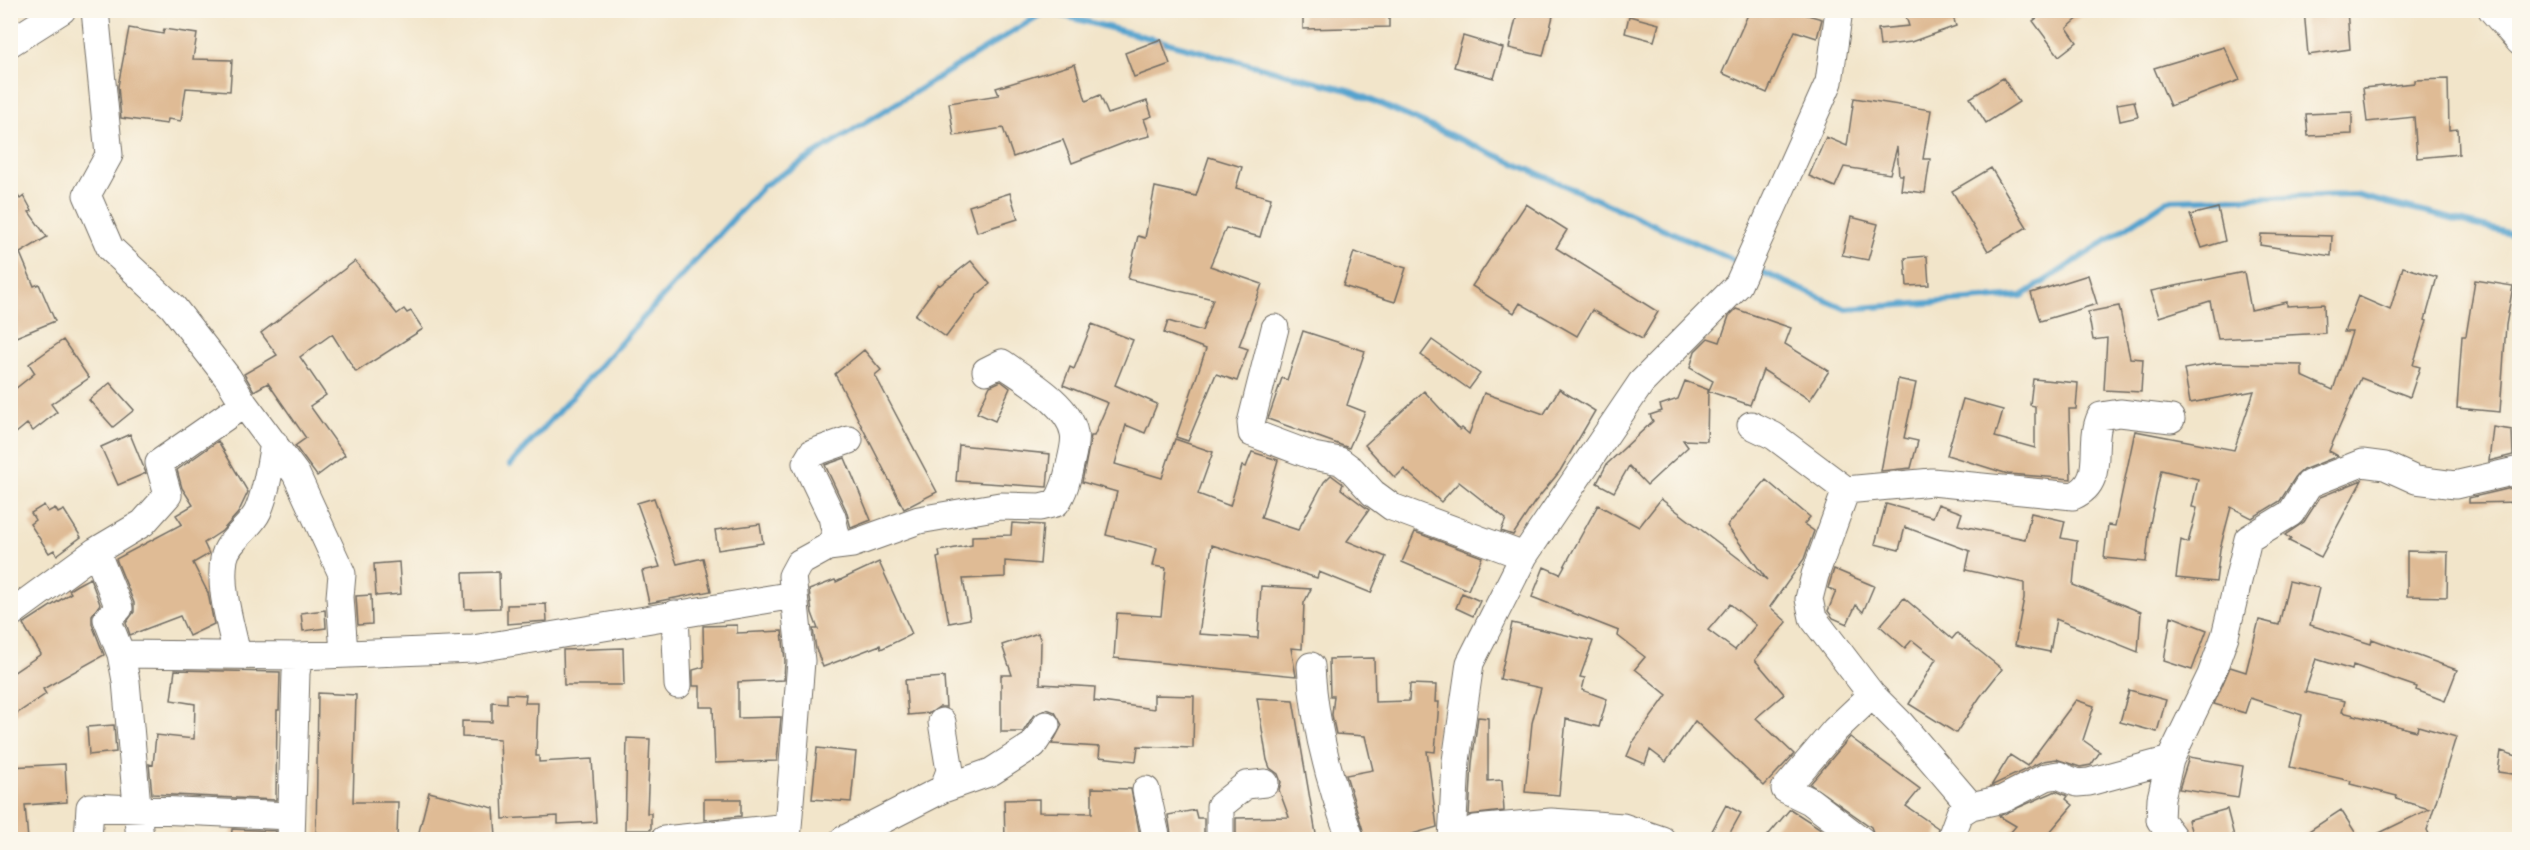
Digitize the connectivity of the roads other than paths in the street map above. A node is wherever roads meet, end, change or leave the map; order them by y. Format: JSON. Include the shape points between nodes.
{"nodes":[{"id":1,"x":62,"y":10,"type":"edge"},
{"id":2,"x":95,"y":10,"type":"edge"},
{"id":3,"x":1839,"y":10,"type":"edge"},
{"id":4,"x":2492,"y":10,"type":"edge"},
{"id":5,"x":2520,"y":42,"type":"edge"},
{"id":6,"x":10,"y":43,"type":"edge"},
{"id":7,"x":1275,"y":328,"type":"dead end"},
{"id":8,"x":986,"y":371,"type":"dead end"},
{"id":9,"x":244,"y":404,"type":"junction"},
{"id":10,"x":2171,"y":419,"type":"dead end"},
{"id":11,"x":1750,"y":425,"type":"dead end"},
{"id":12,"x":849,"y":440,"type":"dead end"},
{"id":13,"x":274,"y":443,"type":"junction"},
{"id":14,"x":2520,"y":470,"type":"edge"},
{"id":15,"x":1846,"y":490,"type":"junction"},
{"id":16,"x":828,"y":547,"type":"junction"},
{"id":17,"x":96,"y":551,"type":"junction"},
{"id":18,"x":1524,"y":556,"type":"junction"},
{"id":19,"x":794,"y":595,"type":"junction"},
{"id":20,"x":10,"y":614,"type":"edge"},
{"id":21,"x":675,"y":614,"type":"junction"},
{"id":22,"x":344,"y":653,"type":"junction"},
{"id":23,"x":121,"y":654,"type":"junction"},
{"id":24,"x":237,"y":655,"type":"junction"},
{"id":25,"x":299,"y":656,"type":"junction"},
{"id":26,"x":1311,"y":666,"type":"dead end"},
{"id":27,"x":678,"y":685,"type":"dead end"},
{"id":28,"x":1872,"y":695,"type":"junction"},
{"id":29,"x":942,"y":722,"type":"dead end"},
{"id":30,"x":1046,"y":725,"type":"dead end"},
{"id":31,"x":2170,"y":759,"type":"junction"},
{"id":32,"x":1265,"y":783,"type":"dead end"},
{"id":33,"x":943,"y":789,"type":"junction"},
{"id":34,"x":1146,"y":790,"type":"dead end"},
{"id":35,"x":1971,"y":806,"type":"junction"},
{"id":36,"x":136,"y":809,"type":"junction"},
{"id":37,"x":291,"y":828,"type":"edge"},
{"id":38,"x":787,"y":833,"type":"edge"},
{"id":39,"x":1464,"y":837,"type":"edge"},
{"id":40,"x":88,"y":840,"type":"edge"},
{"id":41,"x":140,"y":840,"type":"edge"},
{"id":42,"x":664,"y":840,"type":"edge"},
{"id":43,"x":843,"y":840,"type":"edge"},
{"id":44,"x":1157,"y":840,"type":"edge"},
{"id":45,"x":1220,"y":840,"type":"edge"},
{"id":46,"x":1351,"y":840,"type":"edge"},
{"id":47,"x":1662,"y":840,"type":"edge"},
{"id":48,"x":1861,"y":840,"type":"edge"},
{"id":49,"x":1950,"y":840,"type":"edge"},
{"id":50,"x":2175,"y":840,"type":"edge"}],
"edges":[{"from":1,"to":6,"type":"street"},
{"from":2,"to":9,"type":"street","via":[[110,156],[87,195],[110,248],[173,307]]},
{"from":3,"to":18,"type":"street","via":[[1828,82],[1738,285],[1641,383]]},
{"from":4,"to":5,"type":"street"},
{"from":7,"to":18,"type":"street","via":[[1251,423],[1252,433],[1313,456],[1340,461],[1392,507]]},
{"from":8,"to":16,"type":"street","via":[[1002,363],[1046,394],[1071,423],[1075,434],[1063,494],[1056,503],[1040,507],[1000,506],[919,520],[852,544]]},
{"from":9,"to":13,"type":"street"},
{"from":9,"to":17,"type":"street","via":[[159,463],[168,495],[143,523]]},
{"from":10,"to":15,"type":"street","via":[[2120,413],[2101,416],[2095,428],[2093,477],[2085,491],[2073,495],[1932,482]]},
{"from":11,"to":15,"type":"street","via":[[1774,436]]},
{"from":12,"to":16,"type":"street","via":[[812,453],[806,463],[832,517],[836,535]]},
{"from":13,"to":22,"type":"street","via":[[296,474],[342,574]]},
{"from":13,"to":24,"type":"street","via":[[258,511],[224,557],[227,606]]},
{"from":14,"to":31,"type":"street","via":[[2455,486],[2416,480],[2385,466],[2362,463],[2309,484],[2292,513],[2248,539],[2211,675]]},
{"from":15,"to":28,"type":"street","via":[[1809,599],[1813,618]]},
{"from":16,"to":19,"type":"street","via":[[799,563],[792,576]]},
{"from":17,"to":20,"type":"street"},
{"from":17,"to":23,"type":"street","via":[[120,608],[107,619]]},
{"from":18,"to":39,"type":"street","via":[[1470,663],[1456,761]]},
{"from":19,"to":21,"type":"street"},
{"from":19,"to":38,"type":"street","via":[[801,661]]},
{"from":21,"to":22,"type":"street","via":[[473,649]]},
{"from":21,"to":27,"type":"street"},
{"from":22,"to":25,"type":"street"},
{"from":23,"to":24,"type":"street"},
{"from":23,"to":36,"type":"street"},
{"from":24,"to":25,"type":"street"},
{"from":25,"to":37,"type":"street"},
{"from":26,"to":46,"type":"street","via":[[1313,705],[1335,799]]},
{"from":28,"to":35,"type":"street"},
{"from":28,"to":48,"type":"street","via":[[1835,730],[1785,789],[1810,801]]},
{"from":29,"to":33,"type":"street","via":[[950,771]]},
{"from":30,"to":33,"type":"street","via":[[1033,745],[991,772]]},
{"from":31,"to":35,"type":"street","via":[[2089,782],[2077,783],[2058,775],[2046,777],[2003,799]]},
{"from":31,"to":50,"type":"street","via":[[2160,820]]},
{"from":32,"to":45,"type":"street","via":[[1246,785],[1220,806]]},
{"from":33,"to":43,"type":"street"},
{"from":34,"to":44,"type":"street"},
{"from":35,"to":49,"type":"street","via":[[1960,813]]},
{"from":36,"to":37,"type":"street"},
{"from":36,"to":40,"type":"street","via":[[90,807]]},
{"from":36,"to":41,"type":"street"},
{"from":38,"to":42,"type":"street"},
{"from":39,"to":47,"type":"street","via":[[1563,823],[1623,826]]}]}
